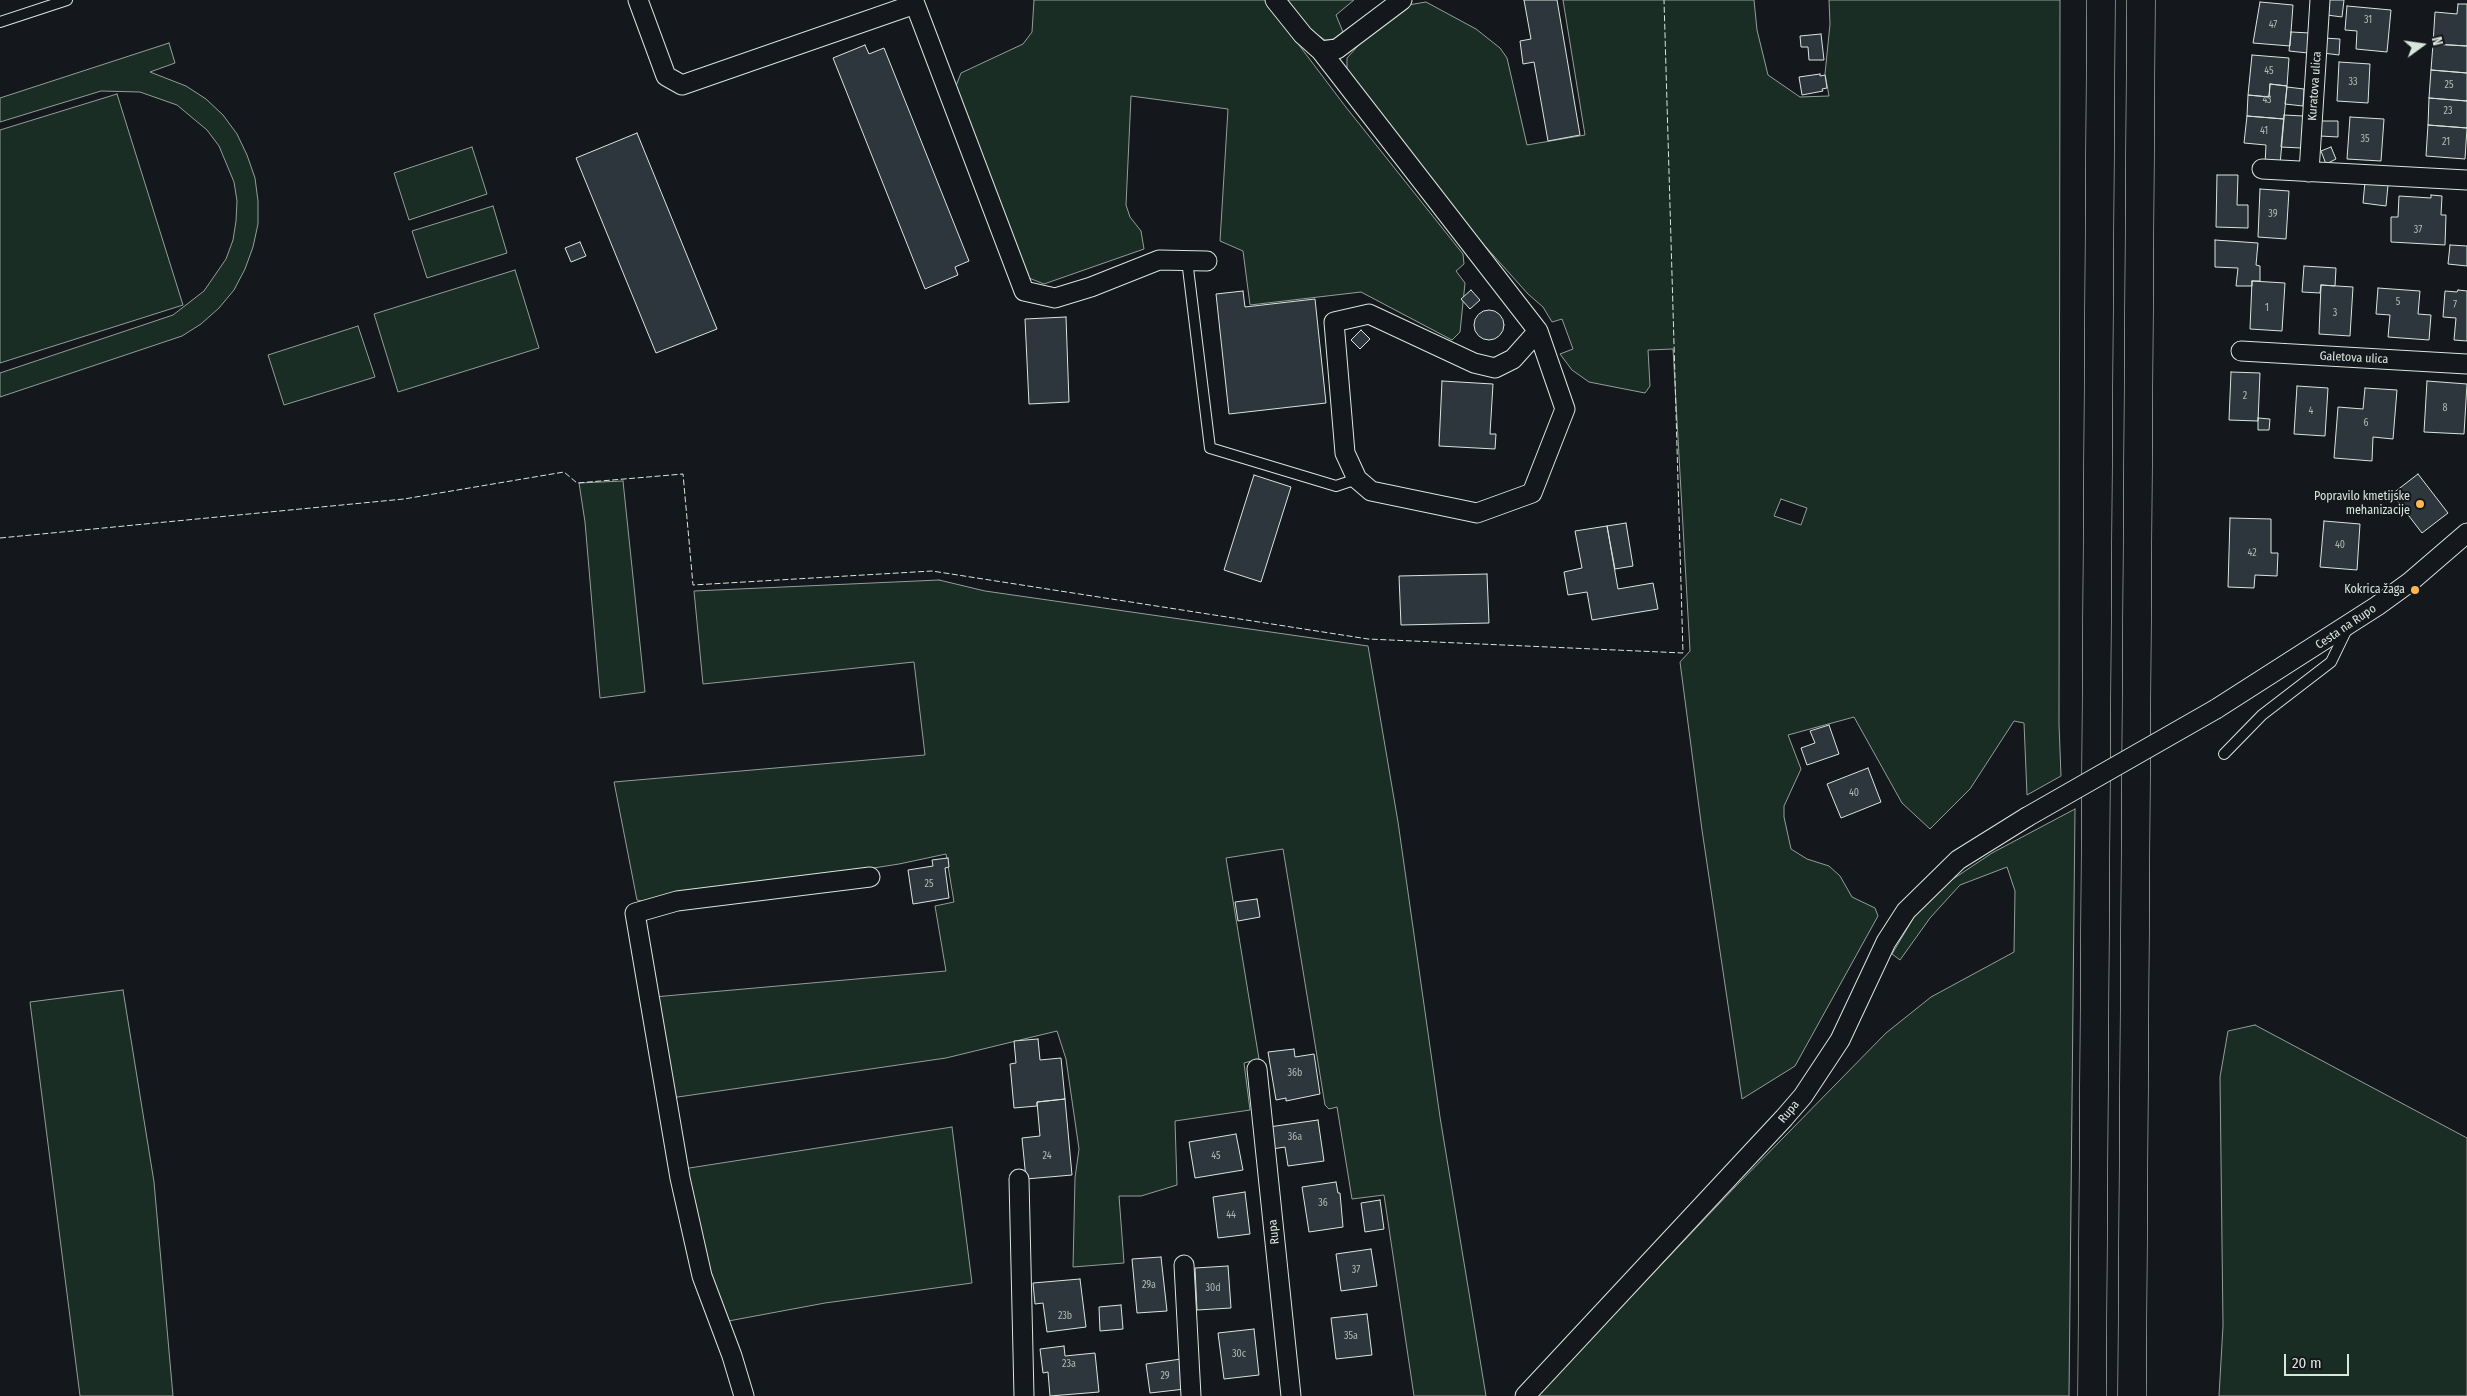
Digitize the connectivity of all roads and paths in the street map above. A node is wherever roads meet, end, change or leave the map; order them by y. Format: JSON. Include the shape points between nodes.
{"nodes":[{"id":1,"x":67,"y":0,"type":"edge"},
{"id":2,"x":638,"y":0,"type":"edge"},
{"id":3,"x":1275,"y":0,"type":"edge"},
{"id":4,"x":1402,"y":0,"type":"edge"},
{"id":5,"x":2101,"y":0,"type":"edge"},
{"id":6,"x":2141,"y":0,"type":"edge"},
{"id":7,"x":2320,"y":0,"type":"edge"},
{"id":8,"x":914,"y":2,"type":"edge"},
{"id":9,"x":0,"y":22,"type":"edge"},
{"id":10,"x":1321,"y":51,"type":"junction"},
{"id":11,"x":2262,"y":169,"type":"dead end"},
{"id":12,"x":2309,"y":172,"type":"junction"},
{"id":13,"x":2467,"y":180,"type":"edge"},
{"id":14,"x":1187,"y":260,"type":"junction"},
{"id":15,"x":1207,"y":261,"type":"dead end"},
{"id":16,"x":1538,"y":331,"type":"junction"},
{"id":17,"x":2241,"y":351,"type":"dead end"},
{"id":18,"x":2467,"y":364,"type":"edge"},
{"id":19,"x":1357,"y":479,"type":"junction"},
{"id":20,"x":2467,"y":533,"type":"edge"},
{"id":21,"x":2348,"y":626,"type":"junction"},
{"id":22,"x":2224,"y":754,"type":"dead end"},
{"id":23,"x":2027,"y":817,"type":"joint"},
{"id":24,"x":870,"y":877,"type":"dead end"},
{"id":25,"x":1257,"y":1069,"type":"dead end"},
{"id":26,"x":1019,"y":1179,"type":"dead end"},
{"id":27,"x":1184,"y":1265,"type":"dead end"},
{"id":28,"x":744,"y":1396,"type":"edge"},
{"id":29,"x":1024,"y":1396,"type":"edge"},
{"id":30,"x":1191,"y":1396,"type":"edge"},
{"id":31,"x":1291,"y":1396,"type":"edge"},
{"id":32,"x":1524,"y":1396,"type":"edge"},
{"id":33,"x":2092,"y":1396,"type":"edge"},
{"id":34,"x":2132,"y":1396,"type":"edge"}],
"edges":[{"from":1,"to":9,"type":"lane"},
{"from":2,"to":8,"type":"street","via":[[666,76],[682,85]]},
{"from":3,"to":10,"type":"street","via":[[1303,35]]},
{"from":4,"to":10,"type":"street","via":[[1337,49]]},
{"from":5,"to":33,"type":"highway"},
{"from":6,"to":34,"type":"highway"},
{"from":7,"to":12,"type":"street","name":"Kuratova ulica"},
{"from":8,"to":14,"type":"street","via":[[1024,291],[1055,298],[1159,260]]},
{"from":10,"to":16,"type":"street"},
{"from":11,"to":12,"type":"street"},
{"from":12,"to":13,"type":"street"},
{"from":14,"to":15,"type":"street"},
{"from":14,"to":19,"type":"lane","via":[[1210,448],[1336,486]]},
{"from":16,"to":19,"type":"street","via":[[1565,409],[1532,493],[1477,512],[1371,491]]},
{"from":16,"to":19,"type":"street","via":[[1513,359],[1495,368],[1474,363],[1370,314],[1334,322],[1345,453]]},
{"from":17,"to":18,"type":"street","name":"Galetova ulica"},
{"from":20,"to":21,"type":"street","name":"Cesta na Rupo","via":[[2410,582]]},
{"from":21,"to":22,"type":"lane","via":[[2331,662],[2262,714]]},
{"from":21,"to":23,"type":"street","name":"Cesta na Rupo","bridge":true,"via":[[2216,709]]},
{"from":23,"to":32,"type":"street","name":"Rupa","via":[[1958,860],[1906,912],[1886,942],[1840,1040],[1803,1096]]},
{"from":24,"to":28,"type":"street","via":[[677,901],[635,913],[680,1178],[702,1276]]},
{"from":25,"to":31,"type":"street","name":"Rupa"},
{"from":26,"to":29,"type":"street"},
{"from":27,"to":30,"type":"street"}]}
